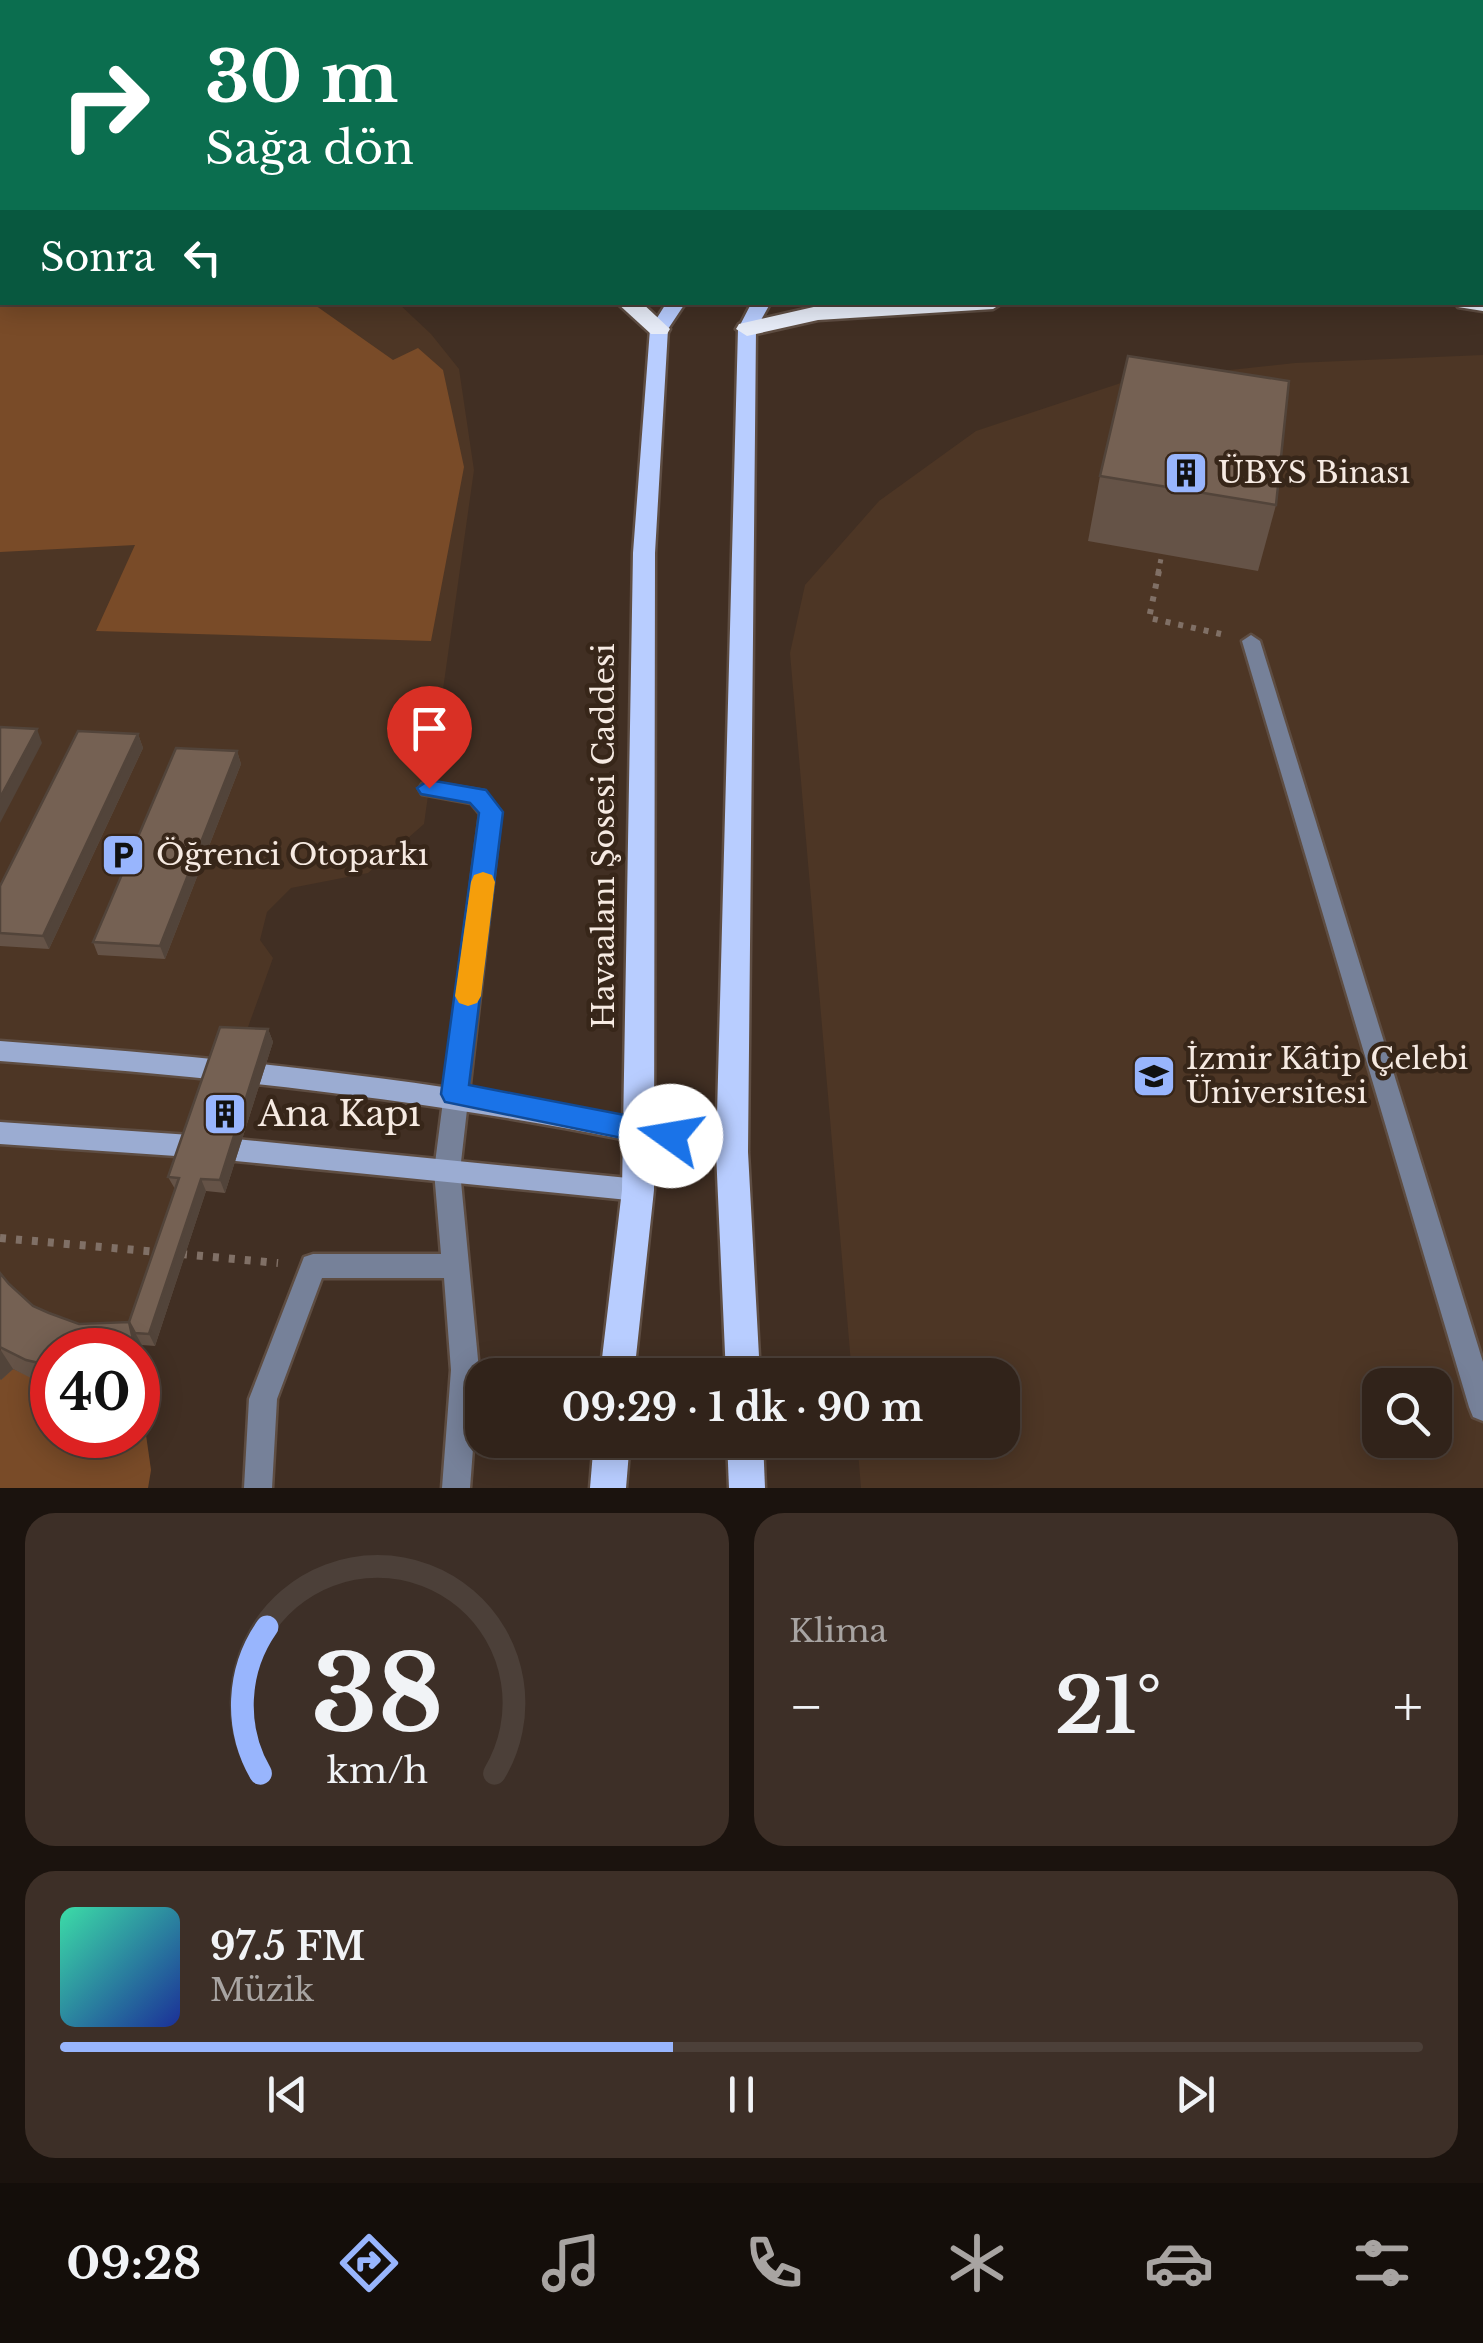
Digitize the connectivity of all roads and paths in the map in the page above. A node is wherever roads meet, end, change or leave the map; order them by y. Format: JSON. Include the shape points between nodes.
{"nodes":[{"id":1,"x":630,"y":305,"type":"edge"},
{"id":2,"x":675,"y":305,"type":"edge"},
{"id":3,"x":760,"y":305,"type":"edge"},
{"id":4,"x":949,"y":305,"type":"edge"},
{"id":5,"x":660,"y":329,"type":"junction"},
{"id":6,"x":747,"y":329,"type":"junction"},
{"id":7,"x":1162,"y":554,"type":"dead end"},
{"id":8,"x":1251,"y":641,"type":"joint"},
{"id":9,"x":429,"y":788,"type":"dead end"},
{"id":10,"x":0,"y":1051,"type":"edge"},
{"id":11,"x":454,"y":1094,"type":"junction"},
{"id":12,"x":640,"y":1128,"type":"junction"},
{"id":13,"x":0,"y":1132,"type":"edge"},
{"id":14,"x":732,"y":1152,"type":"junction"},
{"id":15,"x":447,"y":1171,"type":"junction"},
{"id":16,"x":638,"y":1190,"type":"junction"},
{"id":17,"x":0,"y":1238,"type":"edge"},
{"id":18,"x":312,"y":1266,"type":"junction"},
{"id":19,"x":458,"y":1266,"type":"junction"},
{"id":20,"x":619,"y":1358,"type":"edge"},
{"id":21,"x":742,"y":1358,"type":"edge"},
{"id":22,"x":1483,"y":1408,"type":"edge"},
{"id":23,"x":610,"y":1458,"type":"edge"},
{"id":24,"x":746,"y":1458,"type":"edge"},
{"id":25,"x":258,"y":1488,"type":"edge"},
{"id":26,"x":456,"y":1488,"type":"edge"},
{"id":27,"x":608,"y":1488,"type":"edge"},
{"id":28,"x":747,"y":1488,"type":"edge"}],
"edges":[{"from":1,"to":5,"type":"highway"},
{"from":2,"to":5,"type":"main road","name":"Havaalanı Şosesi Caddesi"},
{"from":3,"to":6,"type":"main road"},
{"from":4,"to":6,"type":"highway","via":[[818,314]]},
{"from":5,"to":12,"type":"main road","name":"Havaalanı Şosesi Caddesi","via":[[644,553]]},
{"from":6,"to":14,"type":"main road"},
{"from":7,"to":8,"type":"path","via":[[1149,618]]},
{"from":8,"to":22,"type":"lane"},
{"from":9,"to":11,"type":"lane","via":[[478,796],[491,812]]},
{"from":10,"to":11,"type":"street","via":[[234,1068]]},
{"from":11,"to":12,"type":"street"},
{"from":11,"to":15,"type":"lane"},
{"from":12,"to":14,"type":"street"},
{"from":12,"to":16,"type":"main road","name":"Havaalanı Şosesi Caddesi"},
{"from":13,"to":15,"type":"street"},
{"from":14,"to":21,"type":"main road"},
{"from":15,"to":16,"type":"street"},
{"from":15,"to":19,"type":"lane"},
{"from":16,"to":20,"type":"main road","name":"Havaalanı Şosesi Caddesi"},
{"from":17,"to":18,"type":"path"},
{"from":18,"to":19,"type":"lane"},
{"from":18,"to":25,"type":"lane","via":[[263,1398]]},
{"from":19,"to":26,"type":"lane","via":[[465,1370]]},
{"from":23,"to":27,"type":"main road"},
{"from":24,"to":28,"type":"main road"}]}
